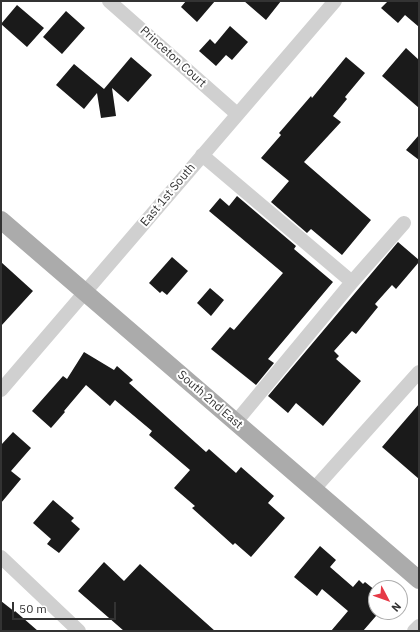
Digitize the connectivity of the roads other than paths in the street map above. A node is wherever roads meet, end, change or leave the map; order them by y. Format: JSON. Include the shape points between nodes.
{"nodes":[{"id":1,"x":109,"y":1,"type":"edge"},
{"id":2,"x":335,"y":1,"type":"edge"},
{"id":3,"x":237,"y":114,"type":"junction"},
{"id":4,"x":202,"y":155,"type":"junction"},
{"id":5,"x":1,"y":220,"type":"edge"},
{"id":6,"x":404,"y":223,"type":"dead end"},
{"id":7,"x":352,"y":282,"type":"junction"},
{"id":8,"x":85,"y":293,"type":"junction"},
{"id":9,"x":419,"y":372,"type":"edge"},
{"id":10,"x":1,"y":390,"type":"edge"},
{"id":11,"x":236,"y":423,"type":"junction"},
{"id":12,"x":313,"y":490,"type":"junction"},
{"id":13,"x":1,"y":557,"type":"edge"},
{"id":14,"x":419,"y":580,"type":"edge"},
{"id":15,"x":419,"y":626,"type":"edge"},
{"id":16,"x":79,"y":631,"type":"edge"},
{"id":17,"x":414,"y":631,"type":"edge"}],
"edges":[{"from":1,"to":3,"type":"street","name":"Princeton Court"},
{"from":2,"to":3,"type":"street","name":"East 1st South"},
{"from":3,"to":4,"type":"street","name":"East 1st South"},
{"from":4,"to":7,"type":"street"},
{"from":4,"to":8,"type":"street","name":"East 1st South"},
{"from":5,"to":8,"type":"main road","name":"South 2nd East"},
{"from":6,"to":7,"type":"street"},
{"from":7,"to":11,"type":"street"},
{"from":8,"to":10,"type":"street","name":"East 1st South"},
{"from":8,"to":11,"type":"main road","name":"South 2nd East"},
{"from":9,"to":12,"type":"street"},
{"from":11,"to":12,"type":"main road","name":"South 2nd East"},
{"from":12,"to":14,"type":"main road","name":"South 2nd East"},
{"from":13,"to":16,"type":"street"},
{"from":15,"to":17,"type":"street"}]}
